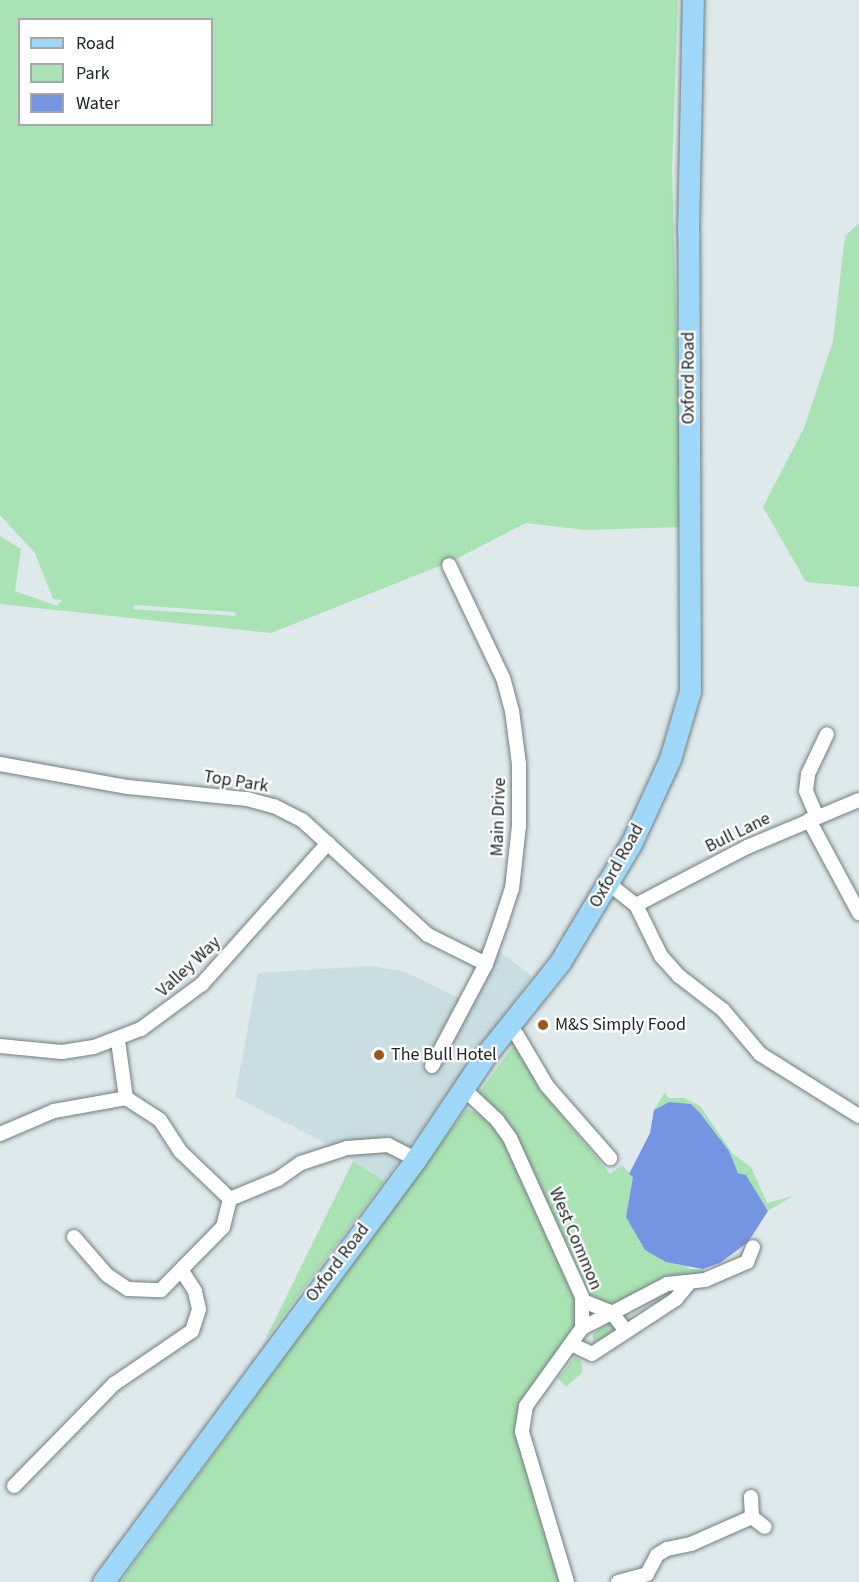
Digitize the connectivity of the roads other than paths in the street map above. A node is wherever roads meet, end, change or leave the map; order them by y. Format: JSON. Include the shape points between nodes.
{"nodes":[{"id":1,"x":693,"y":0,"type":"edge"},
{"id":2,"x":449,"y":565,"type":"dead end"},
{"id":3,"x":827,"y":734,"type":"dead end"},
{"id":4,"x":0,"y":764,"type":"edge"},
{"id":5,"x":859,"y":800,"type":"edge"},
{"id":6,"x":813,"y":818,"type":"junction"},
{"id":7,"x":328,"y":843,"type":"junction"},
{"id":8,"x":609,"y":884,"type":"junction"},
{"id":9,"x":636,"y":905,"type":"junction"},
{"id":10,"x":859,"y":913,"type":"edge"},
{"id":11,"x":486,"y":964,"type":"junction"},
{"id":12,"x":508,"y":1027,"type":"junction"},
{"id":13,"x":118,"y":1041,"type":"junction"},
{"id":14,"x":0,"y":1046,"type":"edge"},
{"id":15,"x":432,"y":1066,"type":"dead end"},
{"id":16,"x":463,"y":1088,"type":"junction"},
{"id":17,"x":126,"y":1098,"type":"junction"},
{"id":18,"x":859,"y":1116,"type":"edge"},
{"id":19,"x":0,"y":1134,"type":"edge"},
{"id":20,"x":610,"y":1158,"type":"dead end"},
{"id":21,"x":416,"y":1159,"type":"junction"},
{"id":22,"x":230,"y":1199,"type":"junction"},
{"id":23,"x":74,"y":1237,"type":"dead end"},
{"id":24,"x":753,"y":1247,"type":"dead end"},
{"id":25,"x":182,"y":1271,"type":"junction"},
{"id":26,"x":688,"y":1284,"type":"junction"},
{"id":27,"x":639,"y":1299,"type":"junction"},
{"id":28,"x":583,"y":1301,"type":"junction"},
{"id":29,"x":612,"y":1313,"type":"junction"},
{"id":30,"x":650,"y":1315,"type":"junction"},
{"id":31,"x":582,"y":1328,"type":"junction"},
{"id":32,"x":626,"y":1331,"type":"junction"},
{"id":33,"x":573,"y":1345,"type":"junction"},
{"id":34,"x":14,"y":1486,"type":"dead end"},
{"id":35,"x":751,"y":1497,"type":"dead end"},
{"id":36,"x":752,"y":1517,"type":"junction"},
{"id":37,"x":765,"y":1527,"type":"dead end"},
{"id":38,"x":103,"y":1582,"type":"edge"},
{"id":39,"x":567,"y":1582,"type":"edge"},
{"id":40,"x":618,"y":1582,"type":"edge"}],
"edges":[{"from":1,"to":8,"type":"main road","name":"Oxford Road","via":[[688,232],[690,692],[670,759]]},
{"from":2,"to":11,"type":"street","name":"Main Drive","via":[[503,678],[519,764],[519,826],[512,889]]},
{"from":3,"to":6,"type":"street","via":[[808,774],[806,791]]},
{"from":4,"to":7,"type":"street","name":"Top Park","via":[[128,787],[248,799],[302,820]]},
{"from":5,"to":6,"type":"street","name":"Bull Lane"},
{"from":6,"to":9,"type":"street","name":"Bull Lane","via":[[747,847]]},
{"from":6,"to":10,"type":"street"},
{"from":7,"to":11,"type":"street","name":"Top Park","via":[[428,935]]},
{"from":7,"to":13,"type":"street","name":"Valley Way","via":[[202,984],[177,1006]]},
{"from":8,"to":9,"type":"street"},
{"from":8,"to":12,"type":"main road","name":"Oxford Road","via":[[560,962]]},
{"from":9,"to":18,"type":"street","via":[[661,956],[679,976],[723,1010],[760,1054]]},
{"from":11,"to":15,"type":"street","name":"Main Drive"},
{"from":12,"to":16,"type":"main road","name":"Oxford Road"},
{"from":12,"to":20,"type":"street","via":[[517,1035],[547,1086]]},
{"from":13,"to":14,"type":"street","name":"Valley Way","via":[[62,1052]]},
{"from":13,"to":17,"type":"street"},
{"from":16,"to":21,"type":"main road","name":"Oxford Road"},
{"from":16,"to":28,"type":"street","name":"West Common","via":[[510,1138]]},
{"from":17,"to":19,"type":"street","via":[[54,1111]]},
{"from":17,"to":22,"type":"street","via":[[160,1120],[181,1152]]},
{"from":21,"to":22,"type":"street","via":[[388,1145],[347,1148],[300,1162],[278,1179]]},
{"from":21,"to":38,"type":"main road","name":"Oxford Road"},
{"from":22,"to":25,"type":"street","via":[[223,1227]]},
{"from":23,"to":25,"type":"street","via":[[107,1275],[128,1289],[148,1293],[161,1290]]},
{"from":24,"to":26,"type":"street","via":[[747,1262]]},
{"from":25,"to":34,"type":"street","via":[[195,1291],[199,1309],[192,1331],[114,1384]]},
{"from":26,"to":27,"type":"street","via":[[668,1284]]},
{"from":26,"to":30,"type":"street","via":[[676,1299]]},
{"from":27,"to":29,"type":"street"},
{"from":27,"to":30,"type":"street"},
{"from":28,"to":29,"type":"street"},
{"from":28,"to":31,"type":"street","name":"West Common"},
{"from":29,"to":31,"type":"street"},
{"from":29,"to":32,"type":"street"},
{"from":30,"to":32,"type":"street"},
{"from":31,"to":33,"type":"street","name":"West Common"},
{"from":32,"to":33,"type":"street","via":[[592,1354]]},
{"from":33,"to":39,"type":"street","name":"West Common","via":[[526,1406],[522,1432]]},
{"from":35,"to":36,"type":"street"},
{"from":36,"to":37,"type":"street"},
{"from":36,"to":40,"type":"street","via":[[691,1544],[667,1549],[657,1555],[647,1574]]}]}
